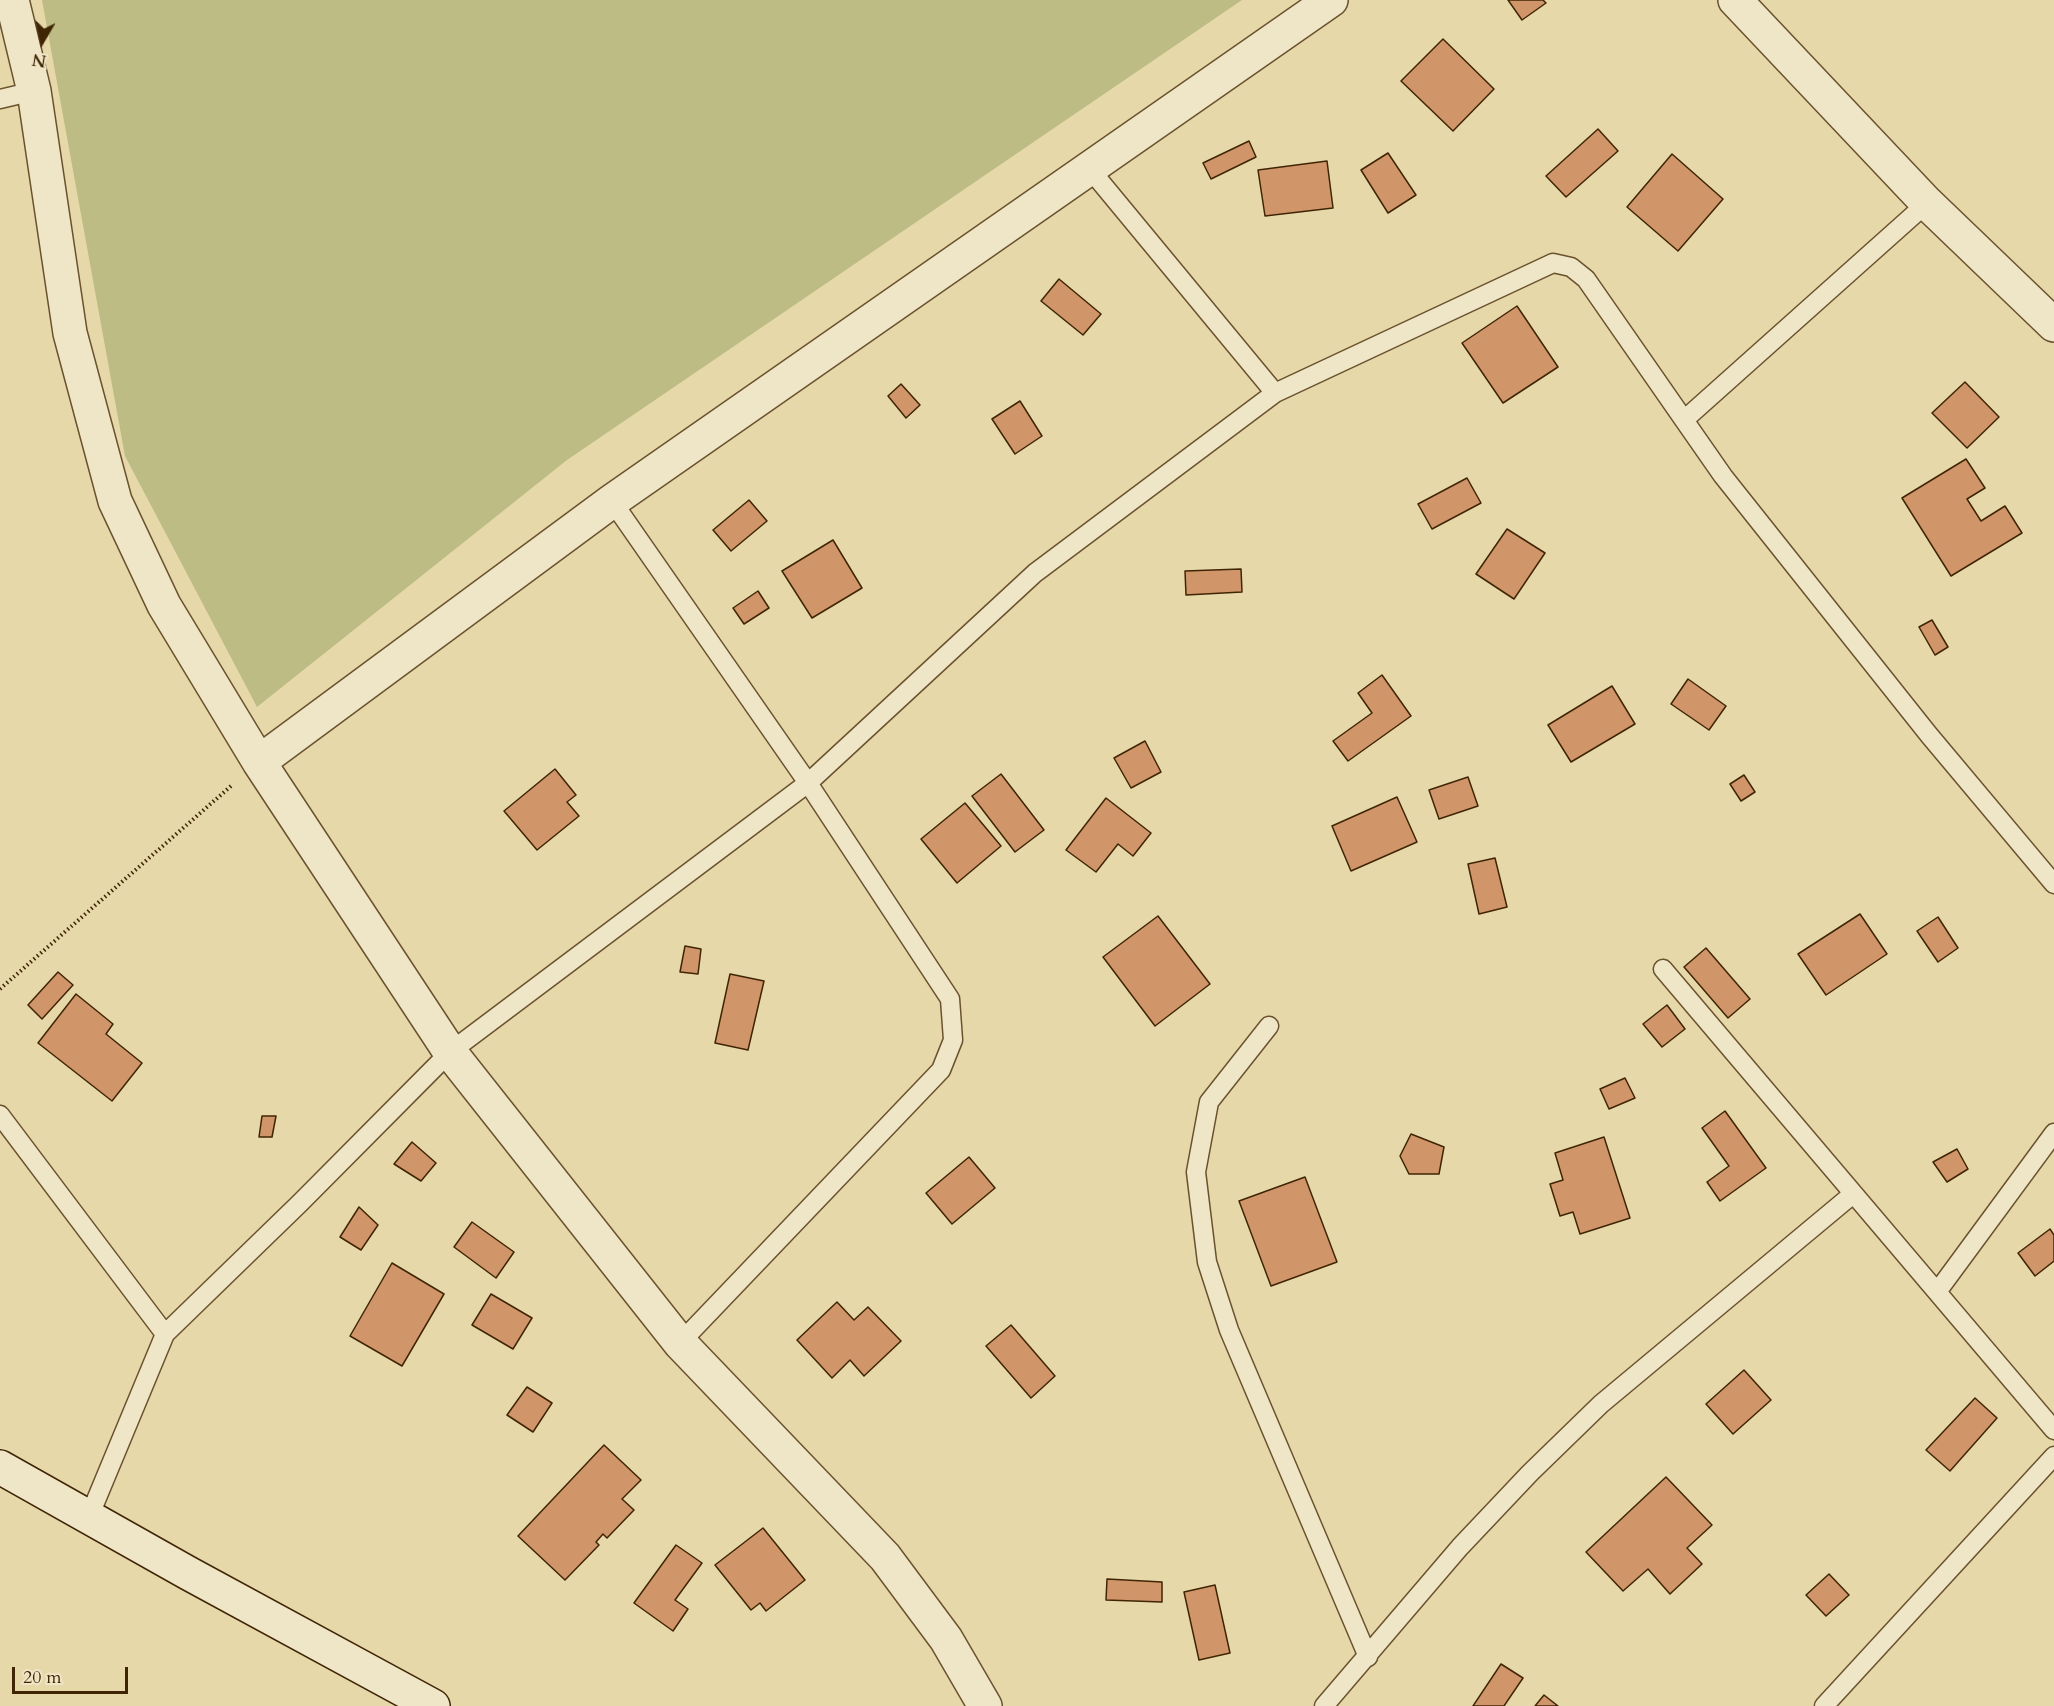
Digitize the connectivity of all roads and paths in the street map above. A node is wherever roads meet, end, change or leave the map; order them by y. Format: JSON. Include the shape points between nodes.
{"nodes":[{"id":1,"x":12,"y":0,"type":"edge"},
{"id":2,"x":1331,"y":0,"type":"edge"},
{"id":3,"x":1735,"y":0,"type":"edge"},
{"id":4,"x":34,"y":91,"type":"junction"},
{"id":5,"x":0,"y":99,"type":"edge"},
{"id":6,"x":1089,"y":168,"type":"junction"},
{"id":7,"x":1927,"y":203,"type":"junction"},
{"id":8,"x":2054,"y":325,"type":"edge"},
{"id":9,"x":1275,"y":393,"type":"junction"},
{"id":10,"x":1684,"y":420,"type":"junction"},
{"id":11,"x":612,"y":501,"type":"junction"},
{"id":12,"x":259,"y":762,"type":"junction"},
{"id":13,"x":808,"y":783,"type":"junction"},
{"id":14,"x":2054,"y":884,"type":"edge"},
{"id":15,"x":1664,"y":969,"type":"dead end"},
{"id":16,"x":0,"y":988,"type":"edge"},
{"id":17,"x":1269,"y":1026,"type":"dead end"},
{"id":18,"x":450,"y":1052,"type":"junction"},
{"id":19,"x":0,"y":1115,"type":"edge"},
{"id":20,"x":2054,"y":1133,"type":"edge"},
{"id":21,"x":1852,"y":1194,"type":"junction"},
{"id":22,"x":1937,"y":1292,"type":"junction"},
{"id":23,"x":165,"y":1334,"type":"junction"},
{"id":24,"x":680,"y":1342,"type":"junction"},
{"id":25,"x":2054,"y":1430,"type":"edge"},
{"id":26,"x":2054,"y":1456,"type":"edge"},
{"id":27,"x":0,"y":1467,"type":"edge"},
{"id":28,"x":89,"y":1517,"type":"junction"},
{"id":29,"x":1368,"y":1657,"type":"junction"},
{"id":30,"x":434,"y":1706,"type":"edge"},
{"id":31,"x":985,"y":1706,"type":"edge"},
{"id":32,"x":1324,"y":1706,"type":"edge"},
{"id":33,"x":1824,"y":1706,"type":"edge"}],
"edges":[{"from":1,"to":4,"type":"street"},
{"from":2,"to":6,"type":"street"},
{"from":3,"to":7,"type":"street"},
{"from":4,"to":5,"type":"lane"},
{"from":4,"to":12,"type":"street","via":[[70,333],[115,501],[164,605]]},
{"from":6,"to":9,"type":"lane"},
{"from":6,"to":11,"type":"street"},
{"from":7,"to":8,"type":"street"},
{"from":7,"to":10,"type":"lane"},
{"from":9,"to":10,"type":"lane","via":[[1553,263],[1571,267],[1586,279]]},
{"from":9,"to":13,"type":"lane","via":[[1035,573]]},
{"from":10,"to":14,"type":"lane","via":[[1929,735]]},
{"from":11,"to":12,"type":"street"},
{"from":11,"to":13,"type":"lane"},
{"from":12,"to":16,"type":"path"},
{"from":12,"to":18,"type":"street"},
{"from":13,"to":18,"type":"lane"},
{"from":13,"to":24,"type":"lane","via":[[950,999],[953,1040],[941,1070]]},
{"from":15,"to":21,"type":"lane"},
{"from":17,"to":29,"type":"lane","via":[[1209,1102],[1196,1172],[1207,1262],[1229,1330]]},
{"from":18,"to":23,"type":"lane"},
{"from":18,"to":24,"type":"street"},
{"from":19,"to":23,"type":"lane"},
{"from":20,"to":22,"type":"lane"},
{"from":21,"to":22,"type":"lane"},
{"from":21,"to":29,"type":"lane","via":[[1600,1404],[1460,1547]]},
{"from":22,"to":25,"type":"lane"},
{"from":23,"to":28,"type":"lane"},
{"from":24,"to":31,"type":"street","via":[[885,1557],[946,1639]]},
{"from":26,"to":33,"type":"lane"},
{"from":27,"to":28,"type":"street"},
{"from":28,"to":30,"type":"street"},
{"from":29,"to":32,"type":"lane"}]}
